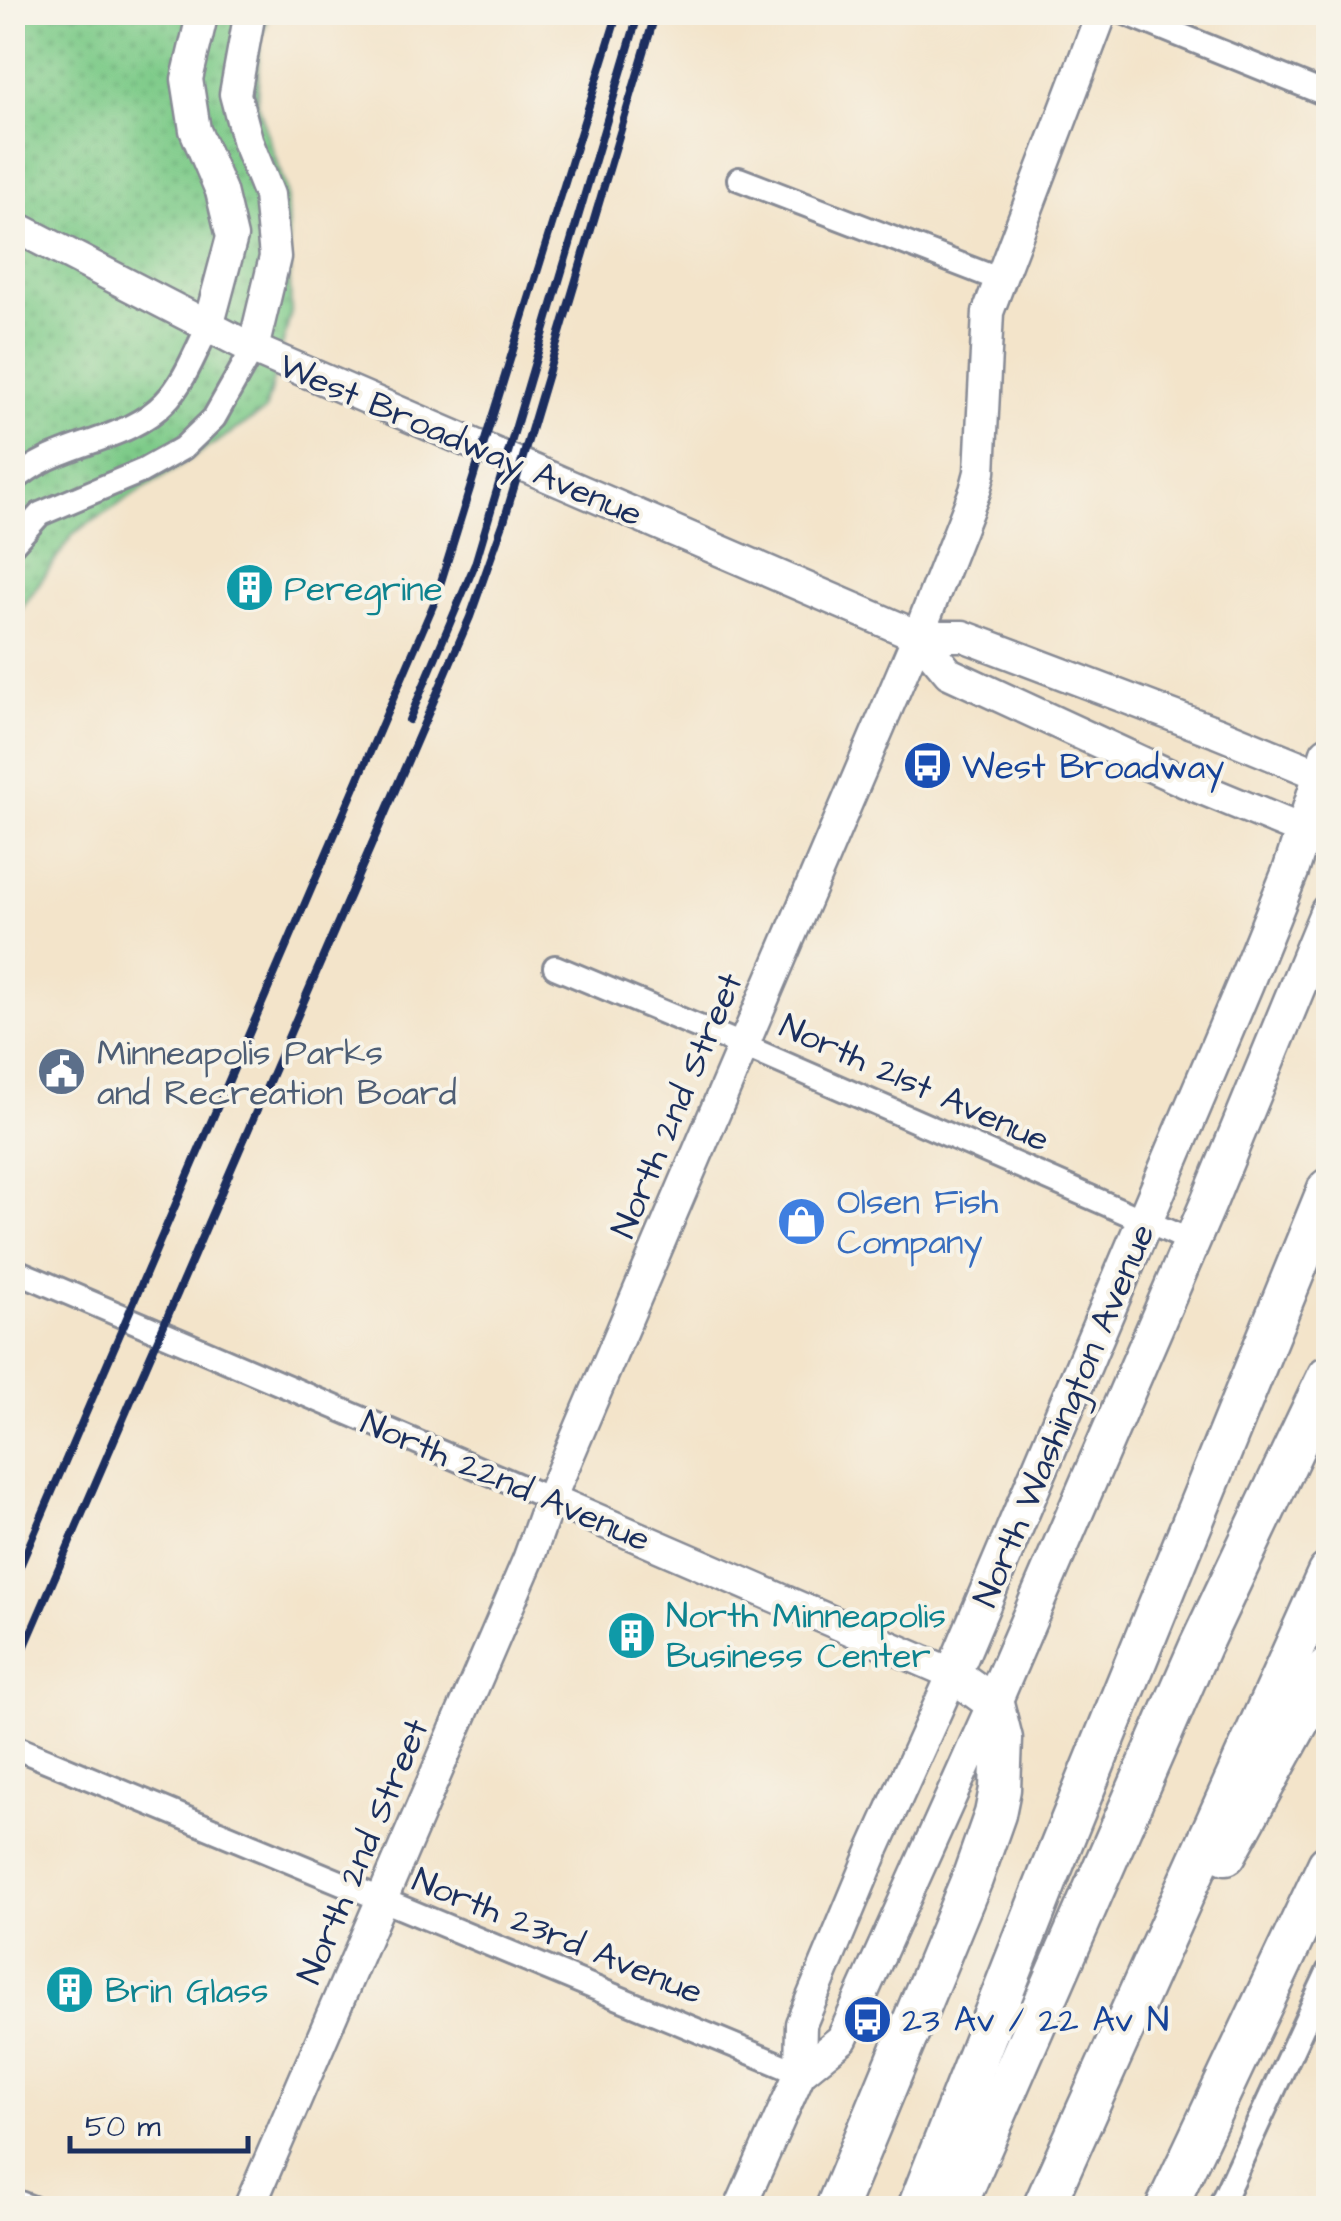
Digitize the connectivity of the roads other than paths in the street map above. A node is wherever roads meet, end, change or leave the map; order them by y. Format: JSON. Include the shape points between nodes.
{"nodes":[{"id":1,"x":202,"y":12,"type":"edge"},
{"id":2,"x":250,"y":12,"type":"edge"},
{"id":3,"x":1102,"y":12,"type":"edge"},
{"id":4,"x":1124,"y":12,"type":"edge"},
{"id":5,"x":1328,"y":95,"type":"edge"},
{"id":6,"x":739,"y":179,"type":"dead end"},
{"id":7,"x":12,"y":225,"type":"edge"},
{"id":8,"x":998,"y":278,"type":"junction"},
{"id":9,"x":208,"y":327,"type":"junction"},
{"id":10,"x":253,"y":349,"type":"junction"},
{"id":11,"x":12,"y":483,"type":"edge"},
{"id":12,"x":12,"y":544,"type":"edge"},
{"id":13,"x":918,"y":636,"type":"junction"},
{"id":14,"x":1326,"y":769,"type":"edge"},
{"id":15,"x":1316,"y":836,"type":"edge"},
{"id":16,"x":1328,"y":912,"type":"edge"},
{"id":17,"x":555,"y":967,"type":"dead end"},
{"id":18,"x":742,"y":1045,"type":"junction"},
{"id":19,"x":1328,"y":1190,"type":"edge"},
{"id":20,"x":1146,"y":1222,"type":"junction"},
{"id":21,"x":1191,"y":1241,"type":"junction"},
{"id":22,"x":12,"y":1268,"type":"edge"},
{"id":23,"x":1328,"y":1376,"type":"edge"},
{"id":24,"x":550,"y":1498,"type":"junction"},
{"id":25,"x":1328,"y":1573,"type":"edge"},
{"id":26,"x":1328,"y":1668,"type":"edge"},
{"id":27,"x":952,"y":1674,"type":"junction"},
{"id":28,"x":993,"y":1703,"type":"junction"},
{"id":29,"x":12,"y":1746,"type":"edge"},
{"id":30,"x":1328,"y":1865,"type":"edge"},
{"id":31,"x":381,"y":1900,"type":"junction"},
{"id":32,"x":1328,"y":1972,"type":"edge"},
{"id":33,"x":800,"y":2073,"type":"junction"},
{"id":34,"x":1096,"y":2089,"type":"junction"},
{"id":35,"x":12,"y":2200,"type":"edge"},
{"id":36,"x":33,"y":2208,"type":"edge"},
{"id":37,"x":249,"y":2208,"type":"edge"},
{"id":38,"x":740,"y":2208,"type":"edge"},
{"id":39,"x":836,"y":2208,"type":"edge"},
{"id":40,"x":918,"y":2208,"type":"edge"},
{"id":41,"x":955,"y":2208,"type":"edge"},
{"id":42,"x":1043,"y":2208,"type":"edge"},
{"id":43,"x":1166,"y":2208,"type":"edge"},
{"id":44,"x":1219,"y":2208,"type":"edge"}],
"edges":[{"from":1,"to":9,"type":"street","via":[[187,80],[194,130],[221,191],[232,237]]},
{"from":2,"to":10,"type":"street","via":[[235,94],[270,195],[276,257]]},
{"from":3,"to":8,"type":"street","name":"North 2nd Street"},
{"from":4,"to":5,"type":"street"},
{"from":6,"to":8,"type":"street"},
{"from":7,"to":9,"type":"street","name":"West Broadway Avenue"},
{"from":8,"to":13,"type":"street","name":"North 2nd Street","via":[[988,312],[976,491]]},
{"from":9,"to":10,"type":"street","name":"West Broadway Avenue"},
{"from":9,"to":11,"type":"street","via":[[166,402],[129,430],[86,443]]},
{"from":10,"to":12,"type":"street","via":[[214,418],[183,448],[40,514]]},
{"from":10,"to":13,"type":"street","name":"West Broadway Avenue"},
{"from":13,"to":14,"type":"street","name":"West Broadway Avenue","via":[[963,636]]},
{"from":13,"to":15,"type":"street","name":"West Broadway Avenue","via":[[949,673]]},
{"from":13,"to":18,"type":"street","name":"North 2nd Street"},
{"from":14,"to":15,"type":"main road","name":"North Washington Avenue"},
{"from":15,"to":20,"type":"main road","name":"North Washington Avenue","via":[[1291,870]]},
{"from":16,"to":21,"type":"main road","name":"North Washington Avenue"},
{"from":17,"to":18,"type":"street","name":"North 21st Avenue"},
{"from":18,"to":20,"type":"street","name":"North 21st Avenue"},
{"from":18,"to":24,"type":"street","name":"North 2nd Street"},
{"from":19,"to":40,"type":"highway"},
{"from":20,"to":21,"type":"street","name":"North 21st Avenue"},
{"from":20,"to":27,"type":"main road","name":"North Washington Avenue"},
{"from":21,"to":28,"type":"main road","name":"North Washington Avenue"},
{"from":22,"to":24,"type":"street","name":"North 22nd Avenue"},
{"from":23,"to":41,"type":"highway","via":[[1200,1646]]},
{"from":24,"to":27,"type":"street","name":"North 22nd Avenue"},
{"from":24,"to":31,"type":"street","name":"North 2nd Street"},
{"from":25,"to":34,"type":"highway"},
{"from":26,"to":34,"type":"highway"},
{"from":27,"to":28,"type":"main road","name":"North 22nd Avenue"},
{"from":27,"to":33,"type":"street","name":"North Washington Avenue","via":[[801,2024]]},
{"from":28,"to":33,"type":"street","name":"North Washington Avenue","via":[[842,2039]]},
{"from":28,"to":39,"type":"highway","via":[[1002,1762],[990,1830]]},
{"from":29,"to":31,"type":"street","name":"North 23rd Avenue"},
{"from":30,"to":43,"type":"highway"},
{"from":31,"to":33,"type":"street","name":"North 23rd Avenue"},
{"from":31,"to":37,"type":"street","name":"North 2nd Street"},
{"from":32,"to":44,"type":"street"},
{"from":33,"to":38,"type":"street","name":"North Washington Avenue"},
{"from":34,"to":42,"type":"highway"},
{"from":35,"to":36,"type":"street"}]}
